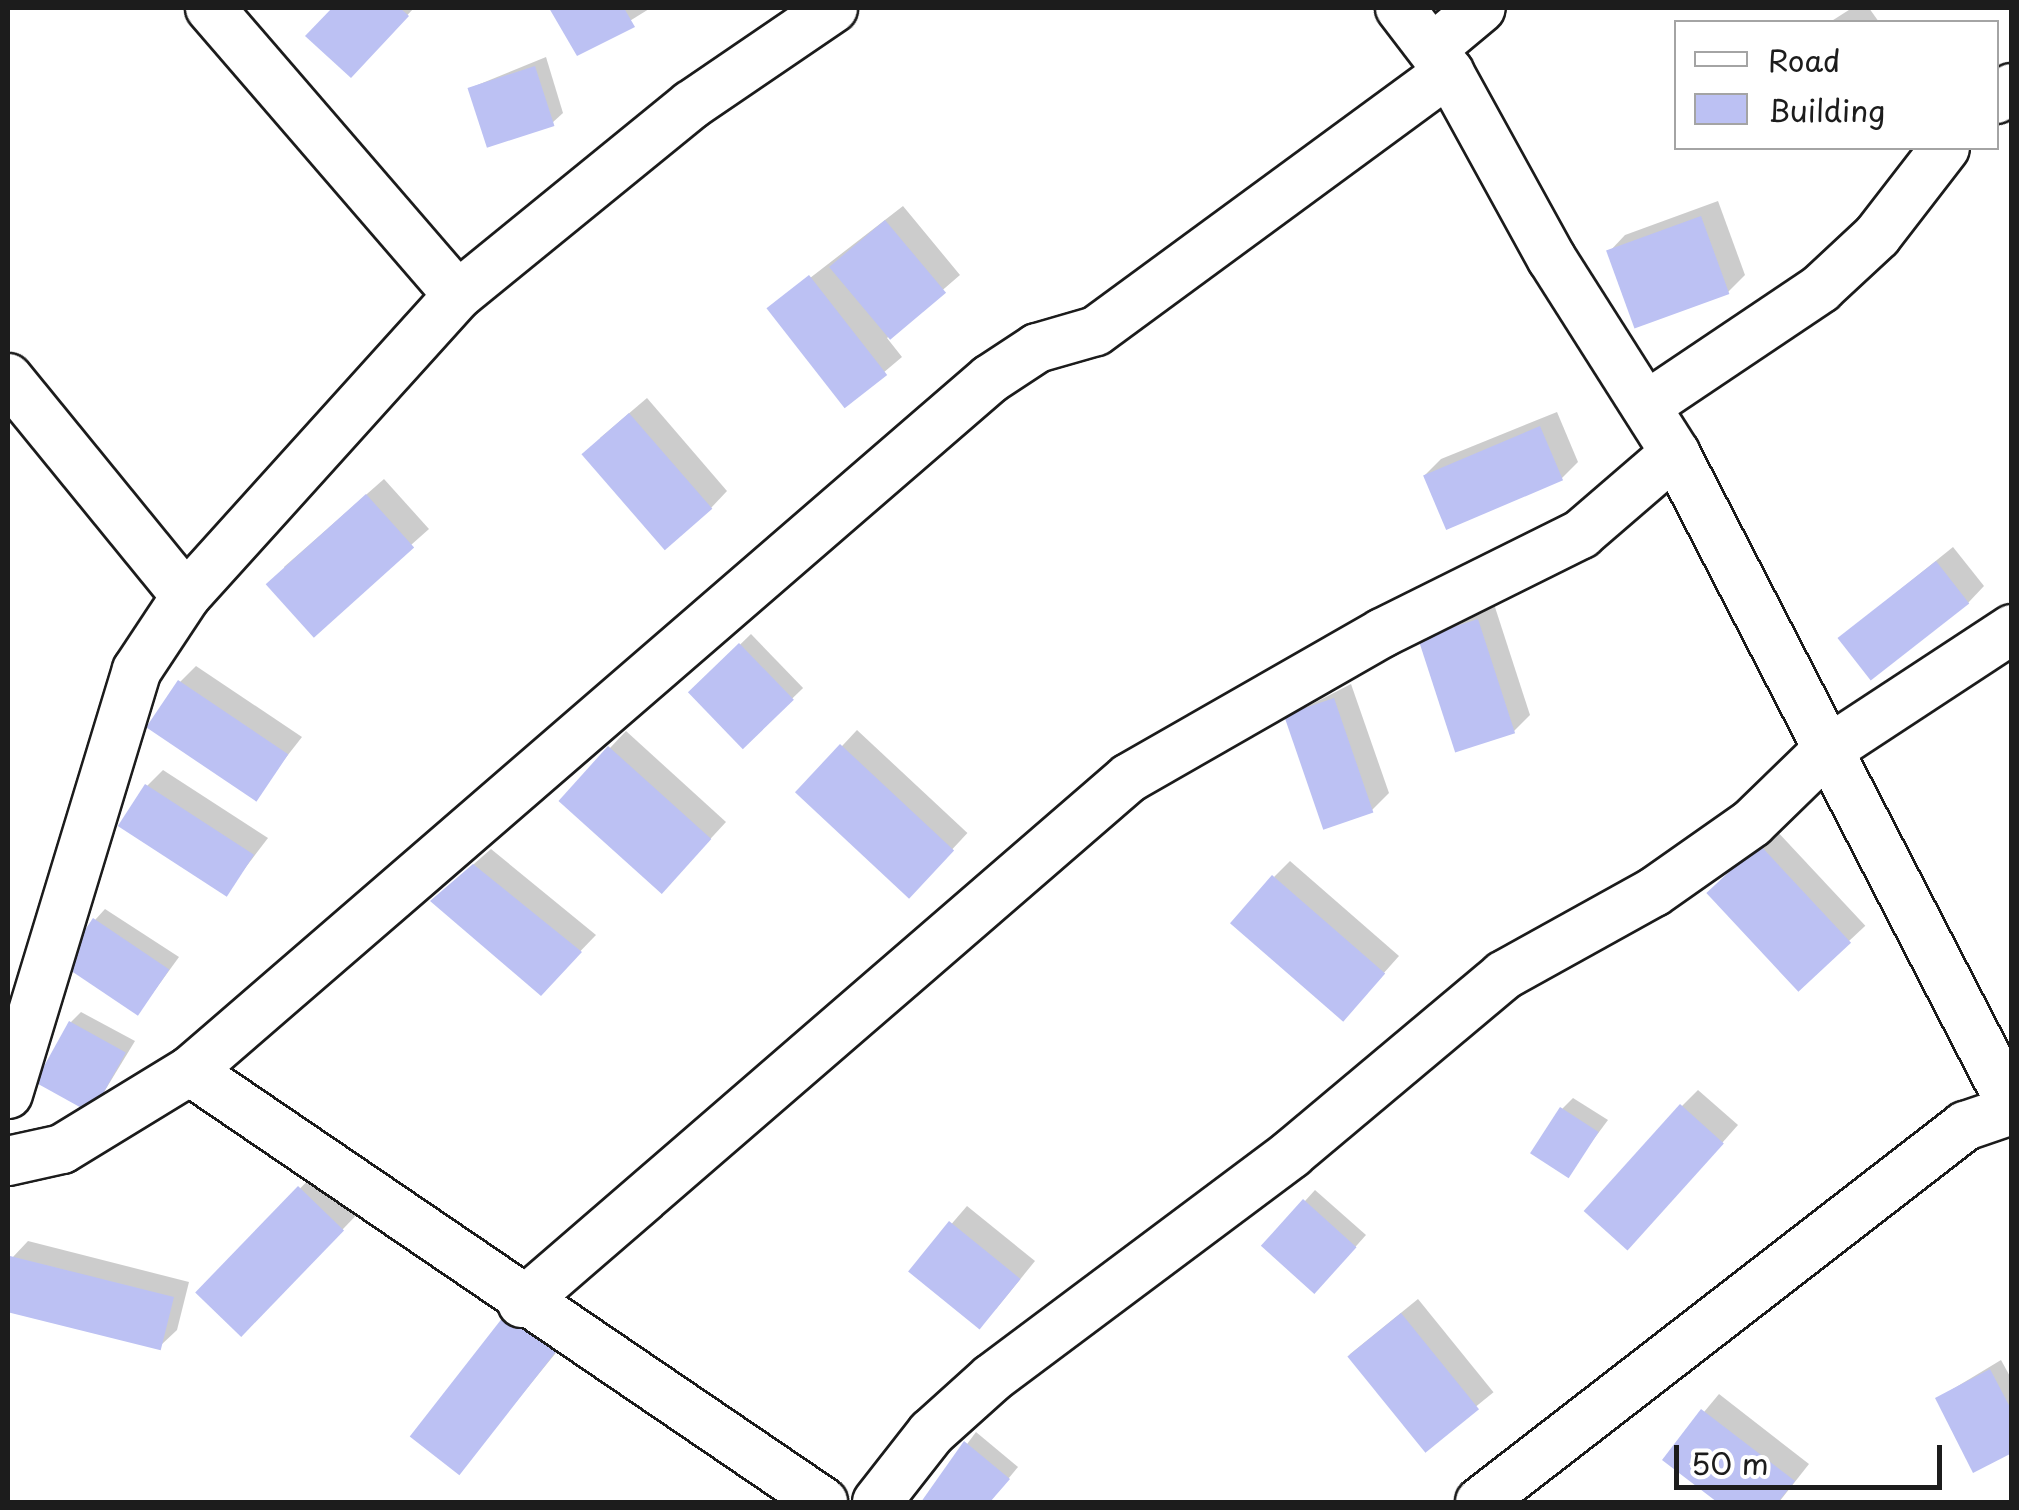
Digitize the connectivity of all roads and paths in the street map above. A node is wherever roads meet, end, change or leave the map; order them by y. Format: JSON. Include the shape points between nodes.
{"nodes":[{"id":1,"x":210,"y":8,"type":"edge"},
{"id":2,"x":833,"y":8,"type":"edge"},
{"id":3,"x":1400,"y":8,"type":"edge"},
{"id":4,"x":1480,"y":8,"type":"edge"},
{"id":5,"x":1441,"y":60,"type":"junction"},
{"id":6,"x":1943,"y":150,"type":"edge"},
{"id":7,"x":458,"y":295,"type":"junction"},
{"id":8,"x":8,"y":378,"type":"edge"},
{"id":9,"x":1646,"y":406,"type":"junction"},
{"id":10,"x":1675,"y":453,"type":"junction"},
{"id":11,"x":186,"y":596,"type":"junction"},
{"id":12,"x":2012,"y":629,"type":"edge"},
{"id":13,"x":1826,"y":752,"type":"junction"},
{"id":14,"x":190,"y":1071,"type":"junction"},
{"id":15,"x":8,"y":1094,"type":"edge"},
{"id":16,"x":2012,"y":1108,"type":"edge"},
{"id":17,"x":8,"y":1161,"type":"edge"},
{"id":18,"x":522,"y":1303,"type":"junction"},
{"id":19,"x":823,"y":1502,"type":"edge"},
{"id":20,"x":877,"y":1502,"type":"edge"},
{"id":21,"x":1480,"y":1502,"type":"edge"}],
"edges":[{"from":1,"to":7,"type":"street"},
{"from":2,"to":7,"type":"street","via":[[691,105]]},
{"from":3,"to":5,"type":"street"},
{"from":4,"to":5,"type":"street"},
{"from":5,"to":9,"type":"street"},
{"from":5,"to":14,"type":"street","via":[[1096,331],[1037,348],[990,379]]},
{"from":6,"to":9,"type":"street","via":[[1877,236],[1820,289]]},
{"from":7,"to":11,"type":"street"},
{"from":8,"to":11,"type":"street"},
{"from":9,"to":10,"type":"street"},
{"from":10,"to":13,"type":"street"},
{"from":10,"to":18,"type":"street","via":[[1581,534],[1382,633],[1128,778]]},
{"from":11,"to":15,"type":"street","via":[[137,670]]},
{"from":12,"to":13,"type":"street"},
{"from":13,"to":16,"type":"street"},
{"from":13,"to":20,"type":"street","via":[[1752,823],[1654,892],[1504,975],[1290,1154],[992,1378],[931,1434]]},
{"from":14,"to":17,"type":"street","via":[[62,1148]]},
{"from":14,"to":18,"type":"street"},
{"from":16,"to":21,"type":"street","via":[[1965,1126]]},
{"from":18,"to":19,"type":"street"}]}
